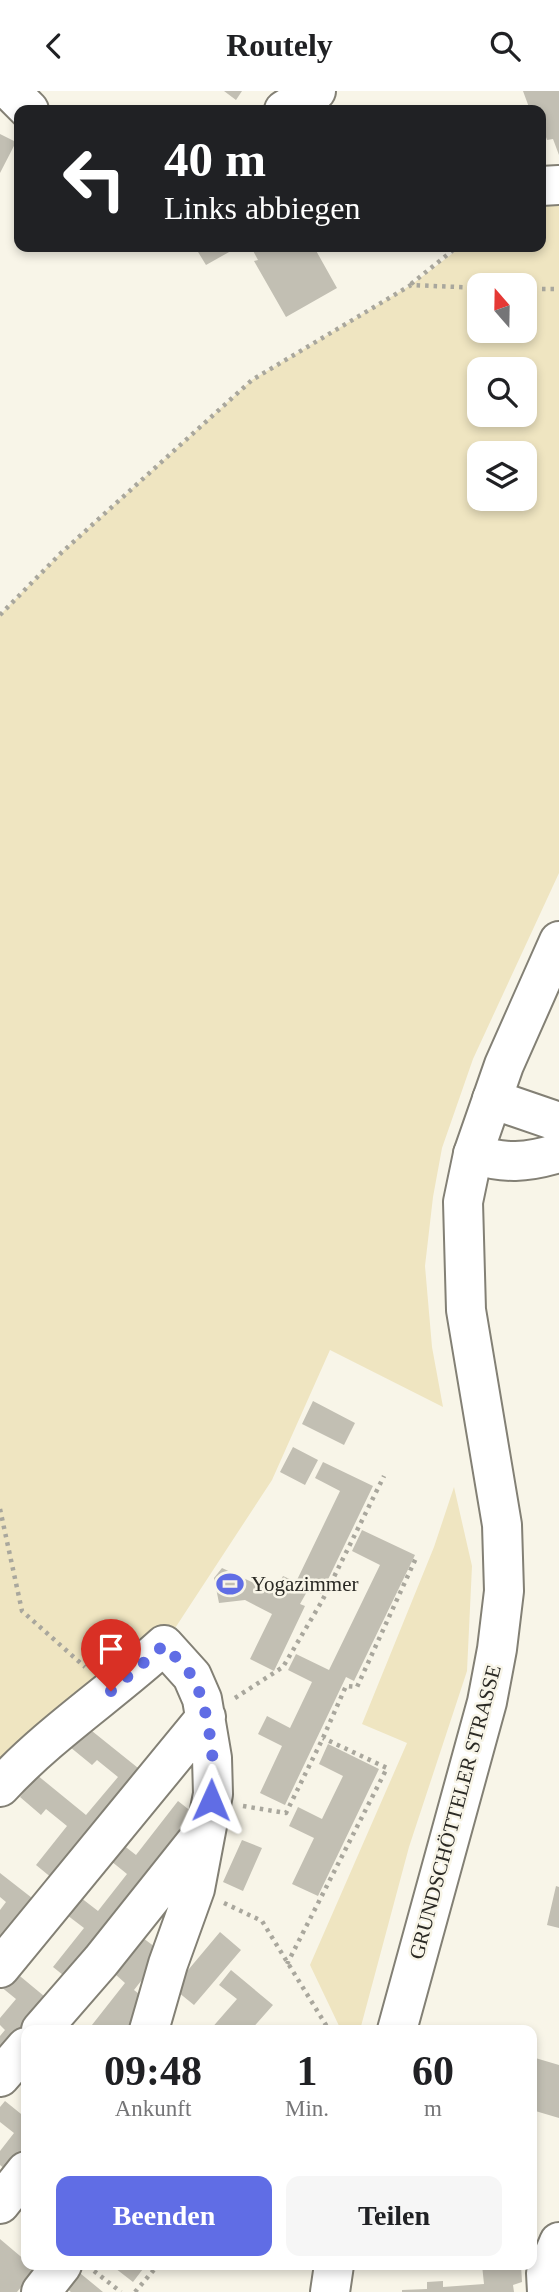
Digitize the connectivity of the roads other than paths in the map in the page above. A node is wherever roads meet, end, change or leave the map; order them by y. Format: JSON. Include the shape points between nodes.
{"nodes":[{"id":1,"x":10,"y":91,"type":"edge"},
{"id":2,"x":316,"y":91,"type":"edge"},
{"id":3,"x":24,"y":105,"type":"edge"},
{"id":4,"x":292,"y":105,"type":"edge"},
{"id":5,"x":559,"y":941,"type":"edge"},
{"id":6,"x":492,"y":1099,"type":"junction"},
{"id":7,"x":559,"y":1122,"type":"edge"},
{"id":8,"x":559,"y":1153,"type":"edge"},
{"id":9,"x":473,"y":1154,"type":"junction"},
{"id":10,"x":206,"y":1717,"type":"junction"},
{"id":11,"x":0,"y":1787,"type":"edge"},
{"id":12,"x":207,"y":1828,"type":"junction"},
{"id":13,"x":0,"y":1968,"type":"edge"},
{"id":14,"x":147,"y":2021,"type":"edge"},
{"id":15,"x":45,"y":2025,"type":"edge"},
{"id":16,"x":398,"y":2025,"type":"edge"},
{"id":17,"x":21,"y":2053,"type":"edge"},
{"id":18,"x":0,"y":2077,"type":"edge"},
{"id":19,"x":21,"y":2177,"type":"edge"},
{"id":20,"x":0,"y":2204,"type":"edge"},
{"id":21,"x":559,"y":2242,"type":"edge"},
{"id":22,"x":58,"y":2270,"type":"edge"},
{"id":23,"x":333,"y":2270,"type":"edge"},
{"id":24,"x":41,"y":2292,"type":"edge"},
{"id":25,"x":330,"y":2292,"type":"edge"},
{"id":26,"x":547,"y":2292,"type":"edge"}],
"edges":[{"from":1,"to":3,"type":"street"},
{"from":2,"to":4,"type":"street"},
{"from":5,"to":6,"type":"street","name":"GRUNDSCHÖTTELER STRASSE"},
{"from":6,"to":7,"type":"street"},
{"from":6,"to":9,"type":"street","name":"GRUNDSCHÖTTELER STRASSE"},
{"from":8,"to":9,"type":"street","via":[[531,1161],[499,1162]]},
{"from":9,"to":16,"type":"street","name":"GRUNDSCHÖTTELER STRASSE","via":[[463,1202],[466,1310],[502,1525],[504,1591],[487,1702]]},
{"from":10,"to":11,"type":"street","via":[[192,1676],[164,1645],[28,1757]]},
{"from":10,"to":12,"type":"street","via":[[213,1794]]},
{"from":10,"to":13,"type":"street"},
{"from":12,"to":14,"type":"street","via":[[195,1889]]},
{"from":12,"to":15,"type":"street"},
{"from":17,"to":18,"type":"street"},
{"from":19,"to":20,"type":"street"},
{"from":21,"to":26,"type":"street","via":[[546,2273]]},
{"from":22,"to":24,"type":"street"},
{"from":23,"to":25,"type":"street"}]}
